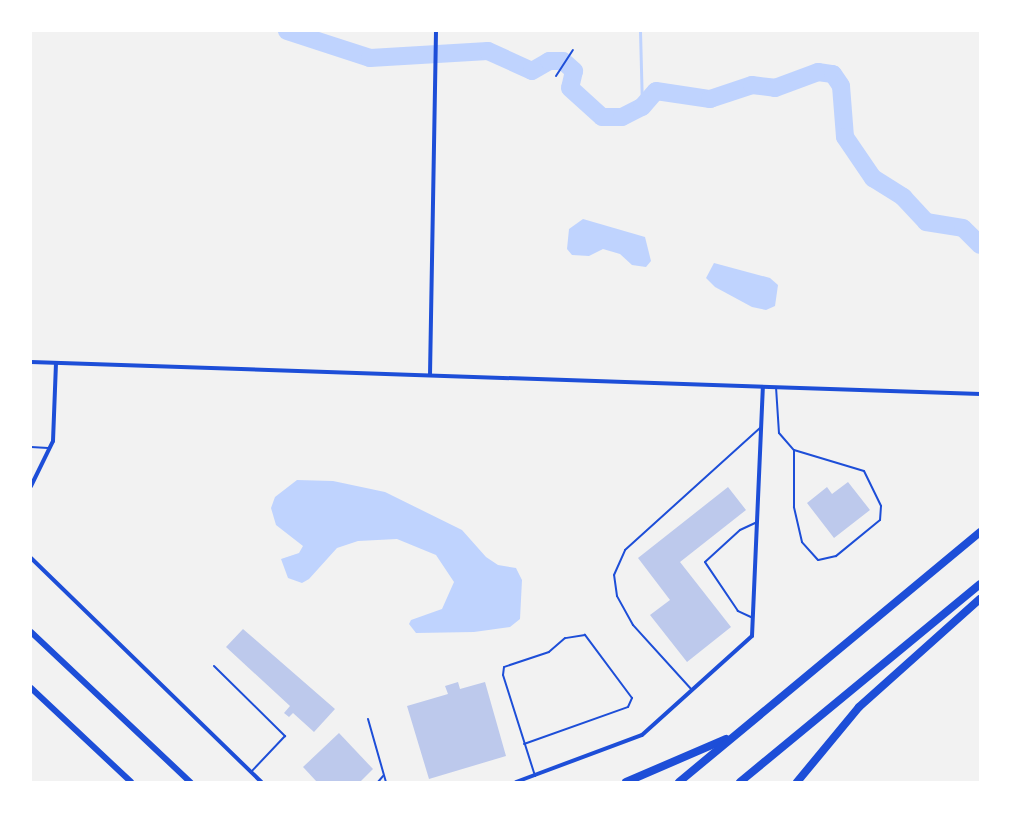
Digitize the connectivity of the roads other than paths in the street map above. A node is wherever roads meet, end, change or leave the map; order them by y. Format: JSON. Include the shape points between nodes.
{"nodes":[{"id":1,"x":436,"y":31,"type":"edge"},
{"id":2,"x":31,"y":362,"type":"edge"},
{"id":3,"x":56,"y":363,"type":"junction"},
{"id":4,"x":430,"y":375,"type":"junction"},
{"id":5,"x":762,"y":387,"type":"junction"},
{"id":6,"x":776,"y":387,"type":"junction"},
{"id":7,"x":980,"y":394,"type":"edge"},
{"id":8,"x":762,"y":426,"type":"junction"},
{"id":9,"x":31,"y":447,"type":"edge"},
{"id":10,"x":50,"y":448,"type":"junction"},
{"id":11,"x":794,"y":450,"type":"junction"},
{"id":12,"x":31,"y":486,"type":"edge"},
{"id":13,"x":759,"y":521,"type":"junction"},
{"id":14,"x":980,"y":532,"type":"edge"},
{"id":15,"x":31,"y":558,"type":"edge"},
{"id":16,"x":980,"y":584,"type":"edge"},
{"id":17,"x":980,"y":599,"type":"edge"},
{"id":18,"x":753,"y":618,"type":"junction"},
{"id":19,"x":31,"y":632,"type":"edge"},
{"id":20,"x":214,"y":666,"type":"dead end"},
{"id":21,"x":31,"y":688,"type":"edge"},
{"id":22,"x":692,"y":690,"type":"junction"},
{"id":23,"x":368,"y":719,"type":"dead end"},
{"id":24,"x":735,"y":736,"type":"junction"},
{"id":25,"x":524,"y":744,"type":"junction"},
{"id":26,"x":251,"y":772,"type":"junction"},
{"id":27,"x":384,"y":775,"type":"junction"},
{"id":28,"x":535,"y":776,"type":"junction"},
{"id":29,"x":131,"y":782,"type":"edge"},
{"id":30,"x":190,"y":782,"type":"edge"},
{"id":31,"x":261,"y":782,"type":"edge"},
{"id":32,"x":378,"y":782,"type":"edge"},
{"id":33,"x":386,"y":782,"type":"edge"},
{"id":34,"x":516,"y":782,"type":"edge"},
{"id":35,"x":626,"y":782,"type":"edge"},
{"id":36,"x":679,"y":782,"type":"edge"},
{"id":37,"x":740,"y":782,"type":"edge"},
{"id":38,"x":797,"y":782,"type":"edge"}],
"edges":[{"from":1,"to":4,"type":"street"},
{"from":2,"to":3,"type":"street"},
{"from":3,"to":4,"type":"street"},
{"from":3,"to":10,"type":"street"},
{"from":4,"to":5,"type":"street"},
{"from":5,"to":6,"type":"street"},
{"from":5,"to":8,"type":"street"},
{"from":6,"to":7,"type":"street"},
{"from":6,"to":11,"type":"lane","via":[[779,433]]},
{"from":8,"to":13,"type":"street"},
{"from":8,"to":22,"type":"lane","via":[[625,550],[614,574],[617,596],[633,625]]},
{"from":9,"to":10,"type":"lane"},
{"from":10,"to":12,"type":"street"},
{"from":11,"to":11,"type":"lane","via":[[864,472],[880,506],[880,520],[836,556],[818,560],[802,542],[794,507]]},
{"from":13,"to":18,"type":"street"},
{"from":13,"to":18,"type":"lane","via":[[740,530],[705,562],[738,611]]},
{"from":14,"to":24,"type":"highway"},
{"from":15,"to":26,"type":"street"},
{"from":16,"to":37,"type":"highway"},
{"from":17,"to":38,"type":"highway","via":[[859,707]]},
{"from":18,"to":22,"type":"street","via":[[752,636]]},
{"from":19,"to":30,"type":"main road"},
{"from":20,"to":26,"type":"lane","via":[[285,736]]},
{"from":21,"to":29,"type":"main road"},
{"from":22,"to":28,"type":"street","via":[[642,735]]},
{"from":23,"to":27,"type":"lane"},
{"from":24,"to":35,"type":"highway"},
{"from":24,"to":36,"type":"highway"},
{"from":25,"to":25,"type":"lane","via":[[503,675],[504,667],[549,652],[565,638],[585,635],[632,698],[628,707]]},
{"from":25,"to":28,"type":"lane"},
{"from":26,"to":31,"type":"street"},
{"from":27,"to":32,"type":"lane"},
{"from":27,"to":33,"type":"lane"},
{"from":28,"to":34,"type":"street"}]}
